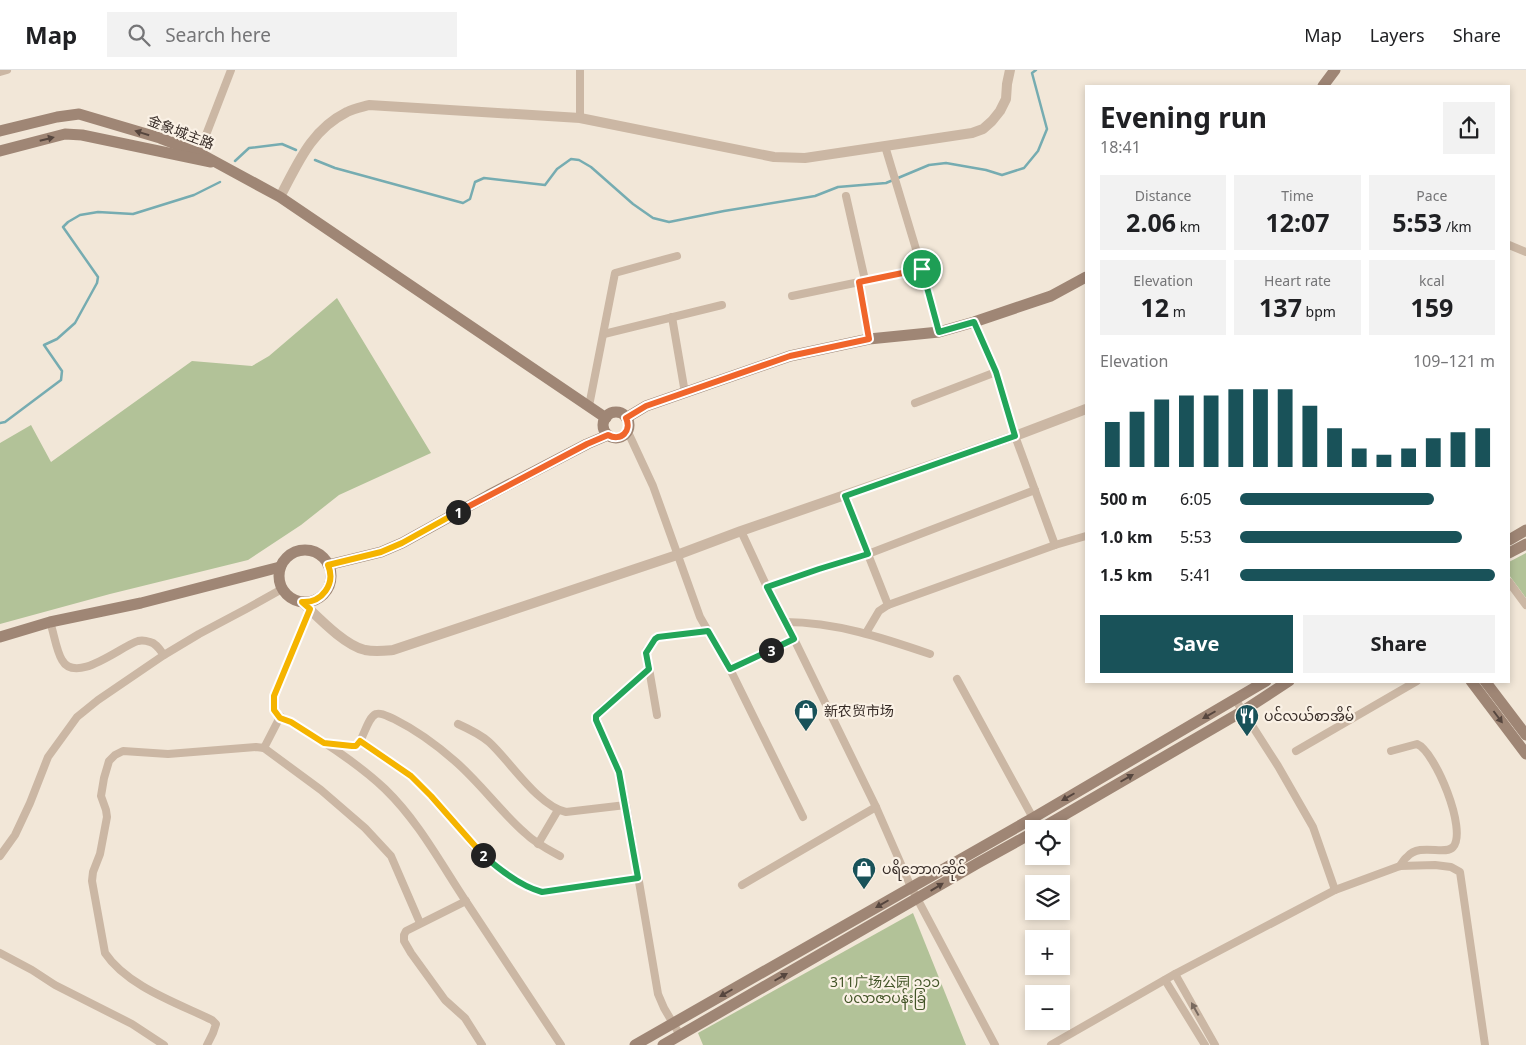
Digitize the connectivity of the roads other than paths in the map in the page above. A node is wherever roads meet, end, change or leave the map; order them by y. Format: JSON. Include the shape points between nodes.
{"nodes":[{"id":1,"x":7,"y":70,"type":"edge"},
{"id":2,"x":231,"y":70,"type":"edge"},
{"id":3,"x":580,"y":70,"type":"edge"},
{"id":4,"x":1010,"y":70,"type":"edge"},
{"id":5,"x":1335,"y":70,"type":"edge"},
{"id":6,"x":0,"y":72,"type":"edge"},
{"id":7,"x":1324,"y":85,"type":"edge"},
{"id":8,"x":580,"y":118,"type":"junction"},
{"id":9,"x":0,"y":131,"type":"edge"},
{"id":10,"x":884,"y":146,"type":"junction"},
{"id":11,"x":0,"y":151,"type":"edge"},
{"id":12,"x":199,"y":157,"type":"junction"},
{"id":13,"x":846,"y":196,"type":"dead end"},
{"id":14,"x":280,"y":197,"type":"junction"},
{"id":15,"x":1510,"y":245,"type":"edge"},
{"id":16,"x":1526,"y":252,"type":"edge"},
{"id":17,"x":676,"y":256,"type":"dead end"},
{"id":18,"x":922,"y":269,"type":"junction"},
{"id":19,"x":1085,"y":278,"type":"edge"},
{"id":20,"x":862,"y":281,"type":"junction"},
{"id":21,"x":792,"y":296,"type":"dead end"},
{"id":22,"x":722,"y":305,"type":"dead end"},
{"id":23,"x":672,"y":317,"type":"junction"},
{"id":24,"x":974,"y":322,"type":"junction"},
{"id":25,"x":939,"y":332,"type":"junction"},
{"id":26,"x":604,"y":334,"type":"junction"},
{"id":27,"x":869,"y":339,"type":"junction"},
{"id":28,"x":996,"y":372,"type":"junction"},
{"id":29,"x":685,"y":392,"type":"junction"},
{"id":30,"x":915,"y":403,"type":"dead end"},
{"id":31,"x":589,"y":406,"type":"junction"},
{"id":32,"x":1085,"y":409,"type":"edge"},
{"id":33,"x":606,"y":418,"type":"junction"},
{"id":34,"x":626,"y":418,"type":"junction"},
{"id":35,"x":627,"y":430,"type":"junction"},
{"id":36,"x":608,"y":435,"type":"junction"},
{"id":37,"x":1015,"y":436,"type":"junction"},
{"id":38,"x":1035,"y":490,"type":"junction"},
{"id":39,"x":845,"y":496,"type":"junction"},
{"id":40,"x":1526,"y":530,"type":"edge"},
{"id":41,"x":741,"y":531,"type":"junction"},
{"id":42,"x":1085,"y":536,"type":"edge"},
{"id":43,"x":1510,"y":539,"type":"edge"},
{"id":44,"x":1055,"y":544,"type":"junction"},
{"id":45,"x":1526,"y":544,"type":"edge"},
{"id":46,"x":1510,"y":552,"type":"edge"},
{"id":47,"x":868,"y":554,"type":"junction"},
{"id":48,"x":677,"y":555,"type":"junction"},
{"id":49,"x":328,"y":565,"type":"junction"},
{"id":50,"x":280,"y":567,"type":"junction"},
{"id":51,"x":1510,"y":583,"type":"edge"},
{"id":52,"x":767,"y":587,"type":"junction"},
{"id":53,"x":282,"y":589,"type":"junction"},
{"id":54,"x":888,"y":605,"type":"junction"},
{"id":55,"x":1526,"y":605,"type":"edge"},
{"id":56,"x":306,"y":606,"type":"junction"},
{"id":57,"x":50,"y":622,"type":"junction"},
{"id":58,"x":785,"y":622,"type":"junction"},
{"id":59,"x":708,"y":631,"type":"junction"},
{"id":60,"x":866,"y":633,"type":"junction"},
{"id":61,"x":0,"y":637,"type":"edge"},
{"id":62,"x":794,"y":639,"type":"junction"},
{"id":63,"x":930,"y":654,"type":"dead end"},
{"id":64,"x":164,"y":655,"type":"junction"},
{"id":65,"x":649,"y":669,"type":"junction"},
{"id":66,"x":730,"y":669,"type":"junction"},
{"id":67,"x":957,"y":679,"type":"dead end"},
{"id":68,"x":1263,"y":683,"type":"edge"},
{"id":69,"x":1414,"y":683,"type":"edge"},
{"id":70,"x":1473,"y":683,"type":"edge"},
{"id":71,"x":1487,"y":683,"type":"edge"},
{"id":72,"x":1274,"y":685,"type":"edge"},
{"id":73,"x":1235,"y":699,"type":"junction"},
{"id":74,"x":1243,"y":710,"type":"junction"},
{"id":75,"x":657,"y":715,"type":"dead end"},
{"id":76,"x":280,"y":718,"type":"junction"},
{"id":77,"x":458,"y":724,"type":"dead end"},
{"id":78,"x":1526,"y":735,"type":"edge"},
{"id":79,"x":360,"y":741,"type":"junction"},
{"id":80,"x":324,"y":743,"type":"junction"},
{"id":81,"x":264,"y":748,"type":"junction"},
{"id":82,"x":1151,"y":748,"type":"junction"},
{"id":83,"x":1296,"y":751,"type":"dead end"},
{"id":84,"x":1391,"y":751,"type":"dead end"},
{"id":85,"x":1526,"y":754,"type":"edge"},
{"id":86,"x":1156,"y":761,"type":"junction"},
{"id":87,"x":1094,"y":782,"type":"junction"},
{"id":88,"x":1100,"y":794,"type":"junction"},
{"id":89,"x":626,"y":805,"type":"junction"},
{"id":90,"x":876,"y":807,"type":"junction"},
{"id":91,"x":558,"y":810,"type":"junction"},
{"id":92,"x":803,"y":817,"type":"dead end"},
{"id":93,"x":1033,"y":818,"type":"junction"},
{"id":94,"x":1055,"y":820,"type":"edge"},
{"id":95,"x":1025,"y":837,"type":"edge"},
{"id":96,"x":538,"y":844,"type":"junction"},
{"id":97,"x":972,"y":852,"type":"junction"},
{"id":98,"x":0,"y":856,"type":"edge"},
{"id":99,"x":560,"y":856,"type":"dead end"},
{"id":100,"x":978,"y":863,"type":"junction"},
{"id":101,"x":1400,"y":866,"type":"junction"},
{"id":102,"x":638,"y":878,"type":"junction"},
{"id":103,"x":742,"y":885,"type":"dead end"},
{"id":104,"x":911,"y":887,"type":"junction"},
{"id":105,"x":1335,"y":890,"type":"junction"},
{"id":106,"x":918,"y":899,"type":"junction"},
{"id":107,"x":466,"y":902,"type":"junction"},
{"id":108,"x":420,"y":923,"type":"junction"},
{"id":109,"x":814,"y":942,"type":"junction"},
{"id":110,"x":0,"y":953,"type":"edge"},
{"id":111,"x":822,"y":954,"type":"junction"},
{"id":112,"x":1176,"y":974,"type":"junction"},
{"id":113,"x":1165,"y":980,"type":"junction"},
{"id":114,"x":744,"y":983,"type":"junction"},
{"id":115,"x":751,"y":995,"type":"junction"},
{"id":116,"x":673,"y":1023,"type":"junction"},
{"id":117,"x":680,"y":1035,"type":"junction"},
{"id":118,"x":164,"y":1045,"type":"edge"},
{"id":119,"x":207,"y":1045,"type":"edge"},
{"id":120,"x":482,"y":1045,"type":"edge"},
{"id":121,"x":561,"y":1045,"type":"edge"},
{"id":122,"x":635,"y":1045,"type":"edge"},
{"id":123,"x":663,"y":1045,"type":"edge"},
{"id":124,"x":995,"y":1045,"type":"edge"},
{"id":125,"x":1052,"y":1045,"type":"edge"},
{"id":126,"x":1205,"y":1045,"type":"edge"},
{"id":127,"x":1215,"y":1045,"type":"edge"},
{"id":128,"x":1485,"y":1045,"type":"edge"}],
"edges":[{"from":1,"to":6,"type":"street"},
{"from":2,"to":12,"type":"street"},
{"from":3,"to":8,"type":"street"},
{"from":4,"to":10,"type":"street","via":[[1006,99],[983,129]]},
{"from":5,"to":7,"type":"main road"},
{"from":8,"to":10,"type":"street","via":[[774,157],[805,158]]},
{"from":8,"to":14,"type":"street","via":[[370,105],[349,111],[320,130],[307,146]]},
{"from":12,"to":9,"type":"main road","name":"金象城主路","one_way":true,"via":[[160,138],[79,114]]},
{"from":10,"to":18,"type":"street"},
{"from":11,"to":12,"type":"main road","name":"金象城主路","one_way":true,"via":[[65,134]]},
{"from":12,"to":14,"type":"main road","name":"金象城主路","via":[[220,163]]},
{"from":13,"to":20,"type":"street"},
{"from":14,"to":31,"type":"main road","name":"金象城主路"},
{"from":15,"to":16,"type":"street"},
{"from":17,"to":26,"type":"street","via":[[616,273]]},
{"from":18,"to":20,"type":"street"},
{"from":18,"to":25,"type":"street"},
{"from":19,"to":24,"type":"main road","via":[[1051,296]]},
{"from":20,"to":21,"type":"street"},
{"from":20,"to":27,"type":"street"},
{"from":22,"to":23,"type":"street"},
{"from":23,"to":26,"type":"street"},
{"from":23,"to":29,"type":"street"},
{"from":24,"to":25,"type":"main road"},
{"from":24,"to":28,"type":"street"},
{"from":25,"to":27,"type":"main road"},
{"from":26,"to":31,"type":"street"},
{"from":27,"to":29,"type":"main road","via":[[790,356]]},
{"from":28,"to":30,"type":"street"},
{"from":28,"to":37,"type":"street"},
{"from":29,"to":34,"type":"main road","via":[[646,406]]},
{"from":31,"to":33,"type":"main road","name":"金象城主路"},
{"from":32,"to":37,"type":"street"},
{"from":33,"to":34,"type":"main road","via":[[614,413]]},
{"from":33,"to":36,"type":"main road","via":[[603,427]]},
{"from":34,"to":35,"type":"main road"},
{"from":35,"to":36,"type":"main road","via":[[620,437]]},
{"from":35,"to":48,"type":"street","via":[[653,486]]},
{"from":36,"to":49,"type":"main road","via":[[402,543],[381,552]]},
{"from":37,"to":38,"type":"street"},
{"from":37,"to":39,"type":"street"},
{"from":38,"to":44,"type":"street"},
{"from":38,"to":47,"type":"street"},
{"from":39,"to":41,"type":"street"},
{"from":39,"to":47,"type":"street"},
{"from":40,"to":43,"type":"main road"},
{"from":41,"to":48,"type":"street"},
{"from":41,"to":52,"type":"street"},
{"from":42,"to":44,"type":"street"},
{"from":44,"to":54,"type":"street"},
{"from":45,"to":46,"type":"main road"},
{"from":47,"to":52,"type":"street"},
{"from":47,"to":54,"type":"street"},
{"from":48,"to":56,"type":"street","via":[[393,650],[378,652],[351,645]]},
{"from":48,"to":59,"type":"street"},
{"from":49,"to":50,"type":"main road","via":[[316,552],[305,550],[289,554]]},
{"from":49,"to":56,"type":"main road","via":[[331,579],[327,589]]},
{"from":50,"to":53,"type":"main road","via":[[278,578]]},
{"from":50,"to":57,"type":"main road","via":[[141,603]]},
{"from":51,"to":55,"type":"street"},
{"from":52,"to":58,"type":"street"},
{"from":53,"to":56,"type":"main road"},
{"from":53,"to":64,"type":"street"},
{"from":54,"to":60,"type":"street","via":[[879,611]]},
{"from":56,"to":76,"type":"street","via":[[274,696],[274,710]]},
{"from":57,"to":61,"type":"main road"},
{"from":57,"to":64,"type":"street","via":[[62,660],[72,669],[107,658],[138,641],[150,641]]},
{"from":58,"to":60,"type":"street","via":[[808,622]]},
{"from":58,"to":62,"type":"street"},
{"from":59,"to":65,"type":"street","via":[[658,637],[646,653]]},
{"from":59,"to":66,"type":"street"},
{"from":60,"to":63,"type":"street"},
{"from":62,"to":66,"type":"street"},
{"from":62,"to":90,"type":"street"},
{"from":64,"to":98,"type":"street","via":[[77,717],[48,757],[23,819]]},
{"from":65,"to":75,"type":"street"},
{"from":65,"to":89,"type":"street","via":[[596,716],[619,772]]},
{"from":66,"to":92,"type":"street"},
{"from":67,"to":93,"type":"street"},
{"from":68,"to":73,"type":"main road"},
{"from":69,"to":83,"type":"street"},
{"from":70,"to":85,"type":"main road","one_way":true},
{"from":71,"to":78,"type":"main road"},
{"from":72,"to":74,"type":"main road"},
{"from":73,"to":74,"type":"street"},
{"from":73,"to":82,"type":"main road","one_way":true},
{"from":74,"to":86,"type":"main road"},
{"from":74,"to":105,"type":"street","via":[[1313,827]]},
{"from":76,"to":80,"type":"street"},
{"from":76,"to":81,"type":"street"},
{"from":77,"to":91,"type":"street","via":[[488,741],[537,794]]},
{"from":79,"to":80,"type":"street","via":[[356,746]]},
{"from":79,"to":96,"type":"street","via":[[371,718],[378,714],[402,723],[456,762]]},
{"from":79,"to":102,"type":"street","via":[[411,776],[481,854],[528,888],[542,892]]},
{"from":80,"to":107,"type":"street","via":[[374,778],[396,800],[423,834]]},
{"from":81,"to":108,"type":"street","via":[[321,790],[365,828],[391,856]]},
{"from":81,"to":119,"type":"street","via":[[168,754],[123,751],[109,761],[104,778],[102,796],[107,817],[92,882],[105,953],[136,983],[212,1020],[216,1024]]},
{"from":82,"to":86,"type":"main road"},
{"from":82,"to":87,"type":"main road"},
{"from":84,"to":101,"type":"street","via":[[1417,744],[1424,748],[1450,798],[1458,838],[1449,850],[1414,851]]},
{"from":88,"to":86,"type":"main road","one_way":true},
{"from":87,"to":88,"type":"main road"},
{"from":87,"to":93,"type":"main road","one_way":true},
{"from":88,"to":94,"type":"main road"},
{"from":89,"to":91,"type":"street","via":[[566,812]]},
{"from":89,"to":102,"type":"street"},
{"from":90,"to":103,"type":"street"},
{"from":90,"to":104,"type":"street"},
{"from":91,"to":96,"type":"street"},
{"from":93,"to":97,"type":"main road"},
{"from":95,"to":100,"type":"main road"},
{"from":96,"to":99,"type":"street"},
{"from":97,"to":100,"type":"main road"},
{"from":97,"to":104,"type":"main road"},
{"from":106,"to":100,"type":"main road","one_way":true},
{"from":101,"to":105,"type":"street"},
{"from":101,"to":128,"type":"street","via":[[1435,865],[1460,872]]},
{"from":102,"to":116,"type":"street","via":[[656,986]]},
{"from":104,"to":106,"type":"street"},
{"from":104,"to":109,"type":"main road","one_way":true},
{"from":105,"to":112,"type":"street"},
{"from":106,"to":111,"type":"main road"},
{"from":106,"to":124,"type":"street"},
{"from":107,"to":108,"type":"street"},
{"from":107,"to":121,"type":"street"},
{"from":108,"to":120,"type":"street","via":[[406,931],[404,941],[445,1000],[465,1018]]},
{"from":109,"to":111,"type":"main road"},
{"from":109,"to":114,"type":"main road"},
{"from":110,"to":118,"type":"street","via":[[132,1024]]},
{"from":115,"to":111,"type":"main road","one_way":true},
{"from":112,"to":113,"type":"street"},
{"from":127,"to":112,"type":"street","one_way":true},
{"from":113,"to":125,"type":"street"},
{"from":113,"to":126,"type":"street"},
{"from":114,"to":115,"type":"main road"},
{"from":114,"to":116,"type":"main road","one_way":true},
{"from":115,"to":117,"type":"main road"},
{"from":116,"to":117,"type":"street"},
{"from":116,"to":122,"type":"main road"},
{"from":117,"to":123,"type":"main road"}]}
